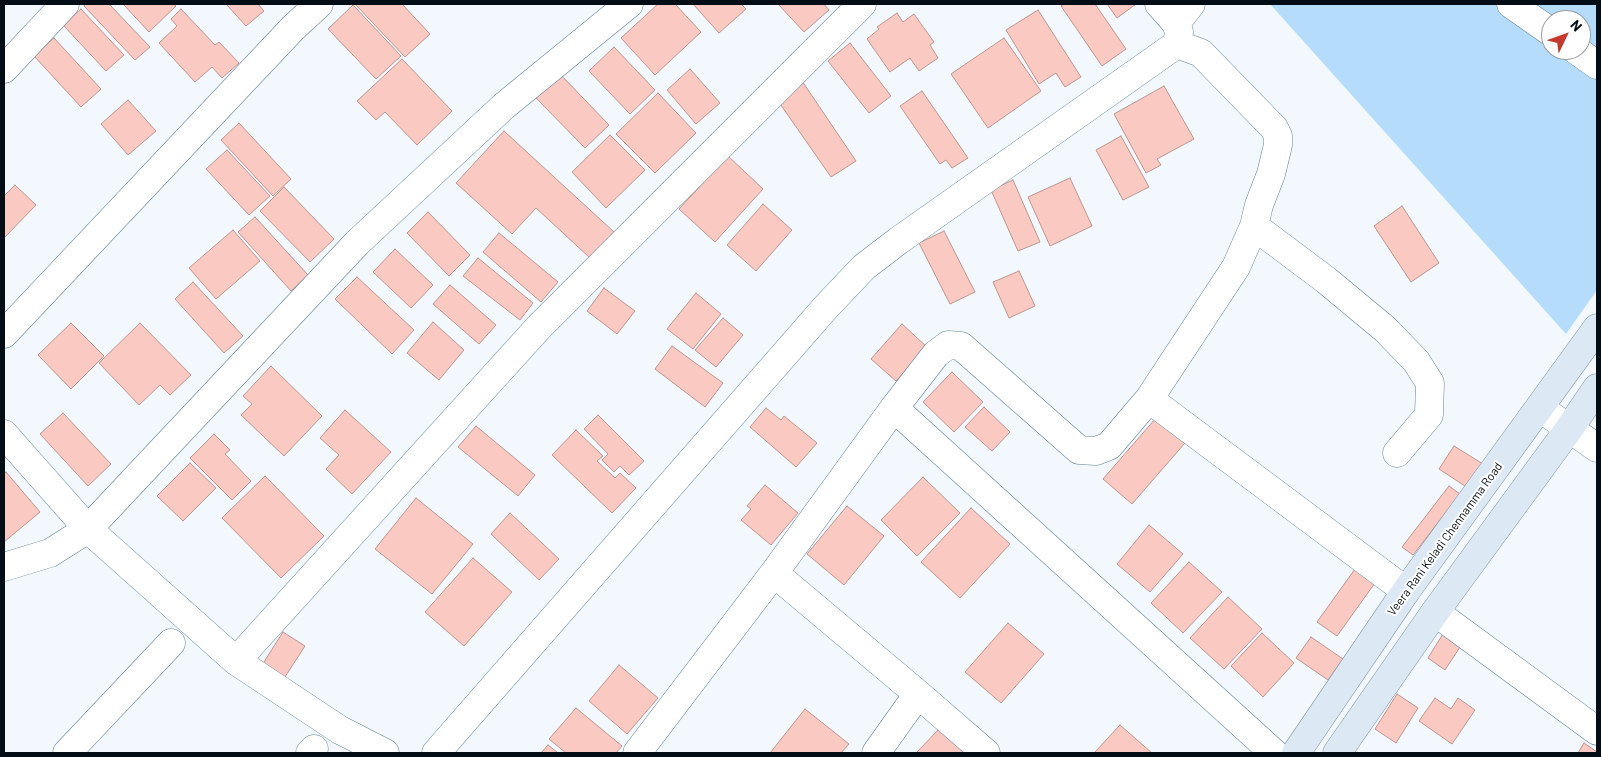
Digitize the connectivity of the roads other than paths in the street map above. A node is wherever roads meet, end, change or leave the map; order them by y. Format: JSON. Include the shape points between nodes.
{"nodes":[{"id":1,"x":65,"y":4,"type":"edge"},
{"id":2,"x":319,"y":4,"type":"edge"},
{"id":3,"x":629,"y":4,"type":"edge"},
{"id":4,"x":862,"y":4,"type":"edge"},
{"id":5,"x":1511,"y":4,"type":"edge"},
{"id":6,"x":1176,"y":19,"type":"edge"},
{"id":7,"x":1541,"y":25,"type":"edge"},
{"id":8,"x":4,"y":69,"type":"edge"},
{"id":9,"x":1254,"y":226,"type":"junction"},
{"id":10,"x":1597,"y":328,"type":"edge"},
{"id":11,"x":4,"y":334,"type":"edge"},
{"id":12,"x":1597,"y":388,"type":"edge"},
{"id":13,"x":1149,"y":399,"type":"junction"},
{"id":14,"x":894,"y":408,"type":"junction"},
{"id":15,"x":1540,"y":408,"type":"junction"},
{"id":16,"x":1569,"y":428,"type":"junction"},
{"id":17,"x":4,"y":434,"type":"edge"},
{"id":18,"x":1597,"y":448,"type":"edge"},
{"id":19,"x":1397,"y":453,"type":"dead end"},
{"id":20,"x":88,"y":529,"type":"junction"},
{"id":21,"x":4,"y":567,"type":"edge"},
{"id":22,"x":774,"y":573,"type":"junction"},
{"id":23,"x":1406,"y":591,"type":"junction"},
{"id":24,"x":1435,"y":612,"type":"junction"},
{"id":25,"x":171,"y":643,"type":"dead end"},
{"id":26,"x":236,"y":661,"type":"junction"},
{"id":27,"x":918,"y":694,"type":"junction"},
{"id":28,"x":1597,"y":731,"type":"edge"},
{"id":29,"x":67,"y":753,"type":"edge"},
{"id":30,"x":385,"y":753,"type":"edge"},
{"id":31,"x":436,"y":753,"type":"edge"},
{"id":32,"x":637,"y":753,"type":"edge"},
{"id":33,"x":876,"y":753,"type":"edge"},
{"id":34,"x":986,"y":753,"type":"edge"},
{"id":35,"x":1274,"y":753,"type":"edge"},
{"id":36,"x":1296,"y":753,"type":"edge"},
{"id":37,"x":1337,"y":753,"type":"edge"}],
"edges":[{"from":1,"to":8,"type":"street"},
{"from":2,"to":11,"type":"street"},
{"from":3,"to":20,"type":"street","via":[[504,106],[357,243]]},
{"from":4,"to":26,"type":"street","via":[[539,327]]},
{"from":5,"to":7,"type":"street"},
{"from":6,"to":9,"type":"street","via":[[1201,53],[1274,128],[1278,136],[1271,174],[1258,205]]},
{"from":6,"to":31,"type":"street","via":[[864,267]]},
{"from":9,"to":13,"type":"street","via":[[1236,267]]},
{"from":9,"to":19,"type":"street","via":[[1385,329],[1416,361],[1430,383],[1429,415]]},
{"from":10,"to":15,"type":"main road","name":"Veera Rani Keladi Chennamma Road"},
{"from":12,"to":16,"type":"main road"},
{"from":13,"to":14,"type":"street","via":[[1109,446],[1096,451],[1079,450],[961,346],[948,345],[936,354]]},
{"from":13,"to":23,"type":"street"},
{"from":14,"to":22,"type":"street"},
{"from":14,"to":35,"type":"street"},
{"from":15,"to":16,"type":"street"},
{"from":15,"to":23,"type":"main road","name":"Veera Rani Keladi Chennamma Road"},
{"from":16,"to":18,"type":"street"},
{"from":16,"to":24,"type":"main road"},
{"from":17,"to":20,"type":"street"},
{"from":20,"to":21,"type":"street","via":[[50,553]]},
{"from":20,"to":26,"type":"street"},
{"from":22,"to":27,"type":"street"},
{"from":22,"to":32,"type":"street"},
{"from":23,"to":36,"type":"main road","name":"Veera Rani Keladi Chennamma Road"},
{"from":24,"to":28,"type":"street"},
{"from":24,"to":37,"type":"main road"},
{"from":25,"to":29,"type":"street"},
{"from":26,"to":30,"type":"street","via":[[340,730]]},
{"from":27,"to":33,"type":"street"},
{"from":27,"to":34,"type":"street"}]}
